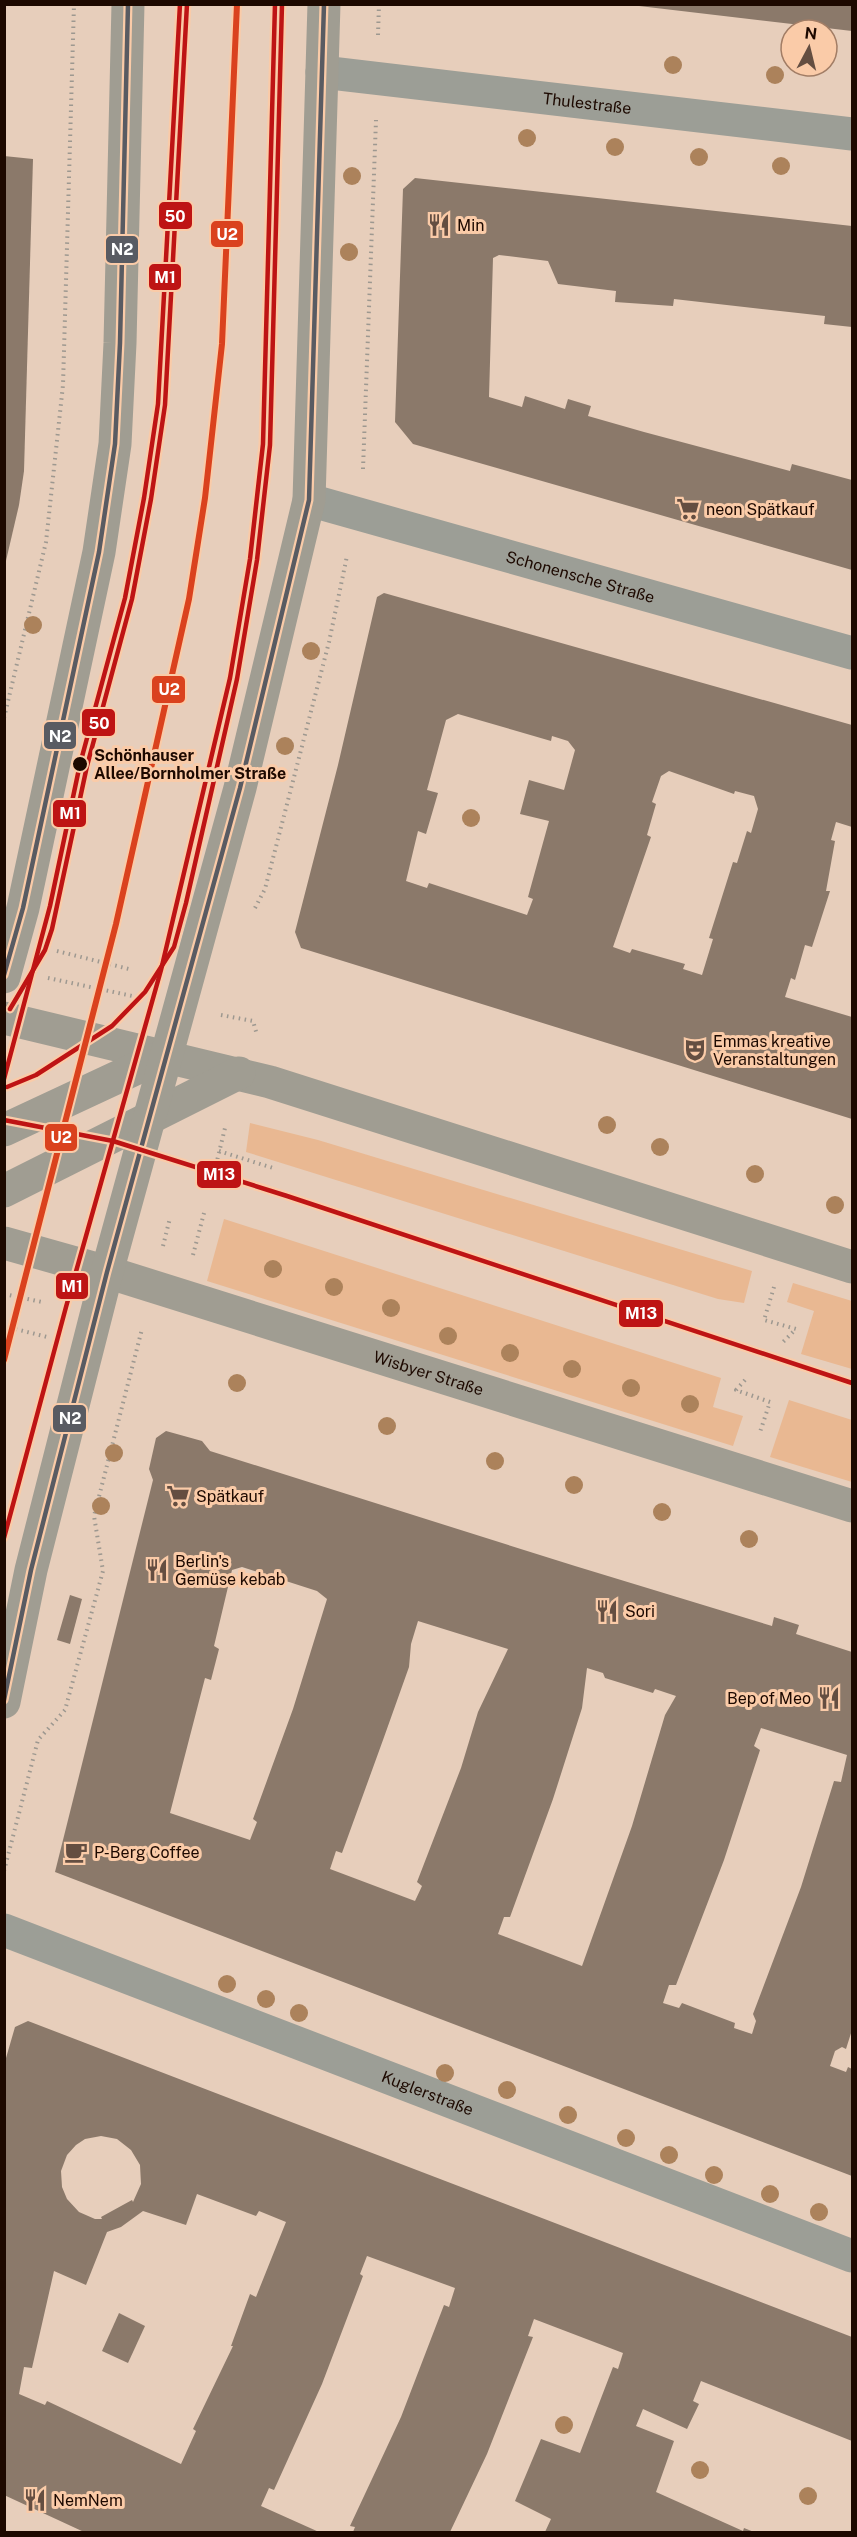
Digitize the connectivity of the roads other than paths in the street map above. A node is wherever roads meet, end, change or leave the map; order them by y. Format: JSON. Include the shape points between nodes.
{"nodes":[{"id":1,"x":128,"y":4,"type":"edge"},
{"id":2,"x":324,"y":4,"type":"edge"},
{"id":3,"x":322,"y":72,"type":"junction"},
{"id":4,"x":852,"y":134,"type":"edge"},
{"id":5,"x":309,"y":500,"type":"junction"},
{"id":6,"x":852,"y":653,"type":"edge"},
{"id":7,"x":4,"y":977,"type":"edge"},
{"id":8,"x":4,"y":1018,"type":"edge"},
{"id":9,"x":165,"y":1055,"type":"junction"},
{"id":10,"x":239,"y":1073,"type":"junction"},
{"id":11,"x":149,"y":1118,"type":"junction"},
{"id":12,"x":4,"y":1130,"type":"edge"},
{"id":13,"x":4,"y":1191,"type":"edge"},
{"id":14,"x":4,"y":1243,"type":"edge"},
{"id":15,"x":852,"y":1267,"type":"edge"},
{"id":16,"x":107,"y":1272,"type":"junction"},
{"id":17,"x":852,"y":1506,"type":"edge"},
{"id":18,"x":4,"y":1702,"type":"edge"},
{"id":19,"x":4,"y":1930,"type":"edge"},
{"id":20,"x":852,"y":2256,"type":"edge"}],
"edges":[{"from":1,"to":7,"type":"main road","via":[[115,444],[99,552],[23,908]]},
{"from":2,"to":3,"type":"main road"},
{"from":3,"to":4,"type":"street","name":"Thulestraße"},
{"from":3,"to":5,"type":"main road"},
{"from":5,"to":6,"type":"street","name":"Schonensche Straße"},
{"from":5,"to":9,"type":"main road","via":[[240,788]]},
{"from":8,"to":9,"type":"main road"},
{"from":9,"to":10,"type":"main road"},
{"from":9,"to":11,"type":"main road"},
{"from":9,"to":12,"type":"main road"},
{"from":10,"to":11,"type":"main road"},
{"from":10,"to":15,"type":"main road"},
{"from":11,"to":13,"type":"main road"},
{"from":11,"to":16,"type":"main road"},
{"from":14,"to":16,"type":"main road","name":"Wisbyer Straße"},
{"from":16,"to":17,"type":"main road","name":"Wisbyer Straße"},
{"from":16,"to":18,"type":"main road","via":[[31,1570]]},
{"from":19,"to":20,"type":"street","name":"Kuglerstraße"}]}
